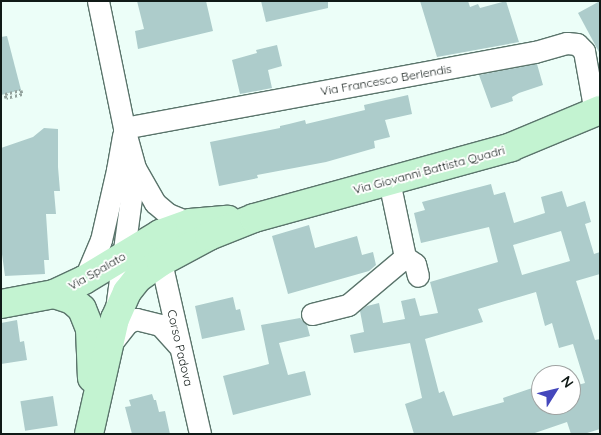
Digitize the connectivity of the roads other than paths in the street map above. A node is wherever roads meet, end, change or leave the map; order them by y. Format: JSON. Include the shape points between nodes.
{"nodes":[{"id":1,"x":98,"y":1,"type":"edge"},
{"id":2,"x":597,"y":111,"type":"edge"},
{"id":3,"x":124,"y":128,"type":"junction"},
{"id":4,"x":135,"y":168,"type":"junction"},
{"id":5,"x":389,"y":181,"type":"junction"},
{"id":6,"x":192,"y":233,"type":"junction"},
{"id":7,"x":160,"y":234,"type":"joint"},
{"id":8,"x":122,"y":257,"type":"junction"},
{"id":9,"x":405,"y":257,"type":"junction"},
{"id":10,"x":161,"y":262,"type":"junction"},
{"id":11,"x":418,"y":276,"type":"dead end"},
{"id":12,"x":84,"y":280,"type":"junction"},
{"id":13,"x":54,"y":294,"type":"junction"},
{"id":14,"x":1,"y":304,"type":"edge"},
{"id":15,"x":312,"y":314,"type":"dead end"},
{"id":16,"x":115,"y":319,"type":"junction"},
{"id":17,"x":110,"y":346,"type":"junction"},
{"id":18,"x":180,"y":347,"type":"junction"},
{"id":19,"x":91,"y":424,"type":"edge"},
{"id":20,"x":200,"y":434,"type":"edge"}],
"edges":[{"from":1,"to":3,"type":"street"},
{"from":2,"to":3,"type":"street","name":"Via Francesco Berlendis","via":[[584,51],[577,44],[567,43],[535,52]]},
{"from":2,"to":5,"type":"main road","name":"Via Giovanni Battista Quadri","via":[[511,147]]},
{"from":3,"to":4,"type":"street"},
{"from":3,"to":12,"type":"street","via":[[105,224]]},
{"from":4,"to":6,"type":"street","via":[[155,203]]},
{"from":4,"to":8,"type":"street"},
{"from":5,"to":6,"type":"main road","name":"Via Giovanni Battista Quadri"},
{"from":5,"to":9,"type":"street"},
{"from":6,"to":7,"type":"main road","name":"Via Giovanni Battista Quadri"},
{"from":6,"to":10,"type":"main road","name":"Via Giovanni Battista Quadri"},
{"from":7,"to":8,"type":"main road","name":"Via Spalato"},
{"from":8,"to":12,"type":"main road","name":"Via Spalato"},
{"from":8,"to":16,"type":"street"},
{"from":9,"to":11,"type":"street","via":[[415,264]]},
{"from":9,"to":15,"type":"street","via":[[348,306]]},
{"from":10,"to":16,"type":"main road","name":"Via Giovanni Battista Quadri","via":[[138,278],[127,292]]},
{"from":10,"to":18,"type":"street","name":"Corso Padova"},
{"from":12,"to":13,"type":"main road","name":"Via Spalato"},
{"from":13,"to":14,"type":"main road","name":"Via Spalato"},
{"from":13,"to":19,"type":"main road","via":[[72,300],[82,309],[90,329]]},
{"from":16,"to":17,"type":"main road","name":"Via Giovanni Battista Quadri"},
{"from":17,"to":18,"type":"street","via":[[127,323],[136,319],[160,325]]},
{"from":17,"to":19,"type":"main road","name":"Via Giovanni Battista Quadri"},
{"from":18,"to":20,"type":"street","name":"Corso Padova"}]}
